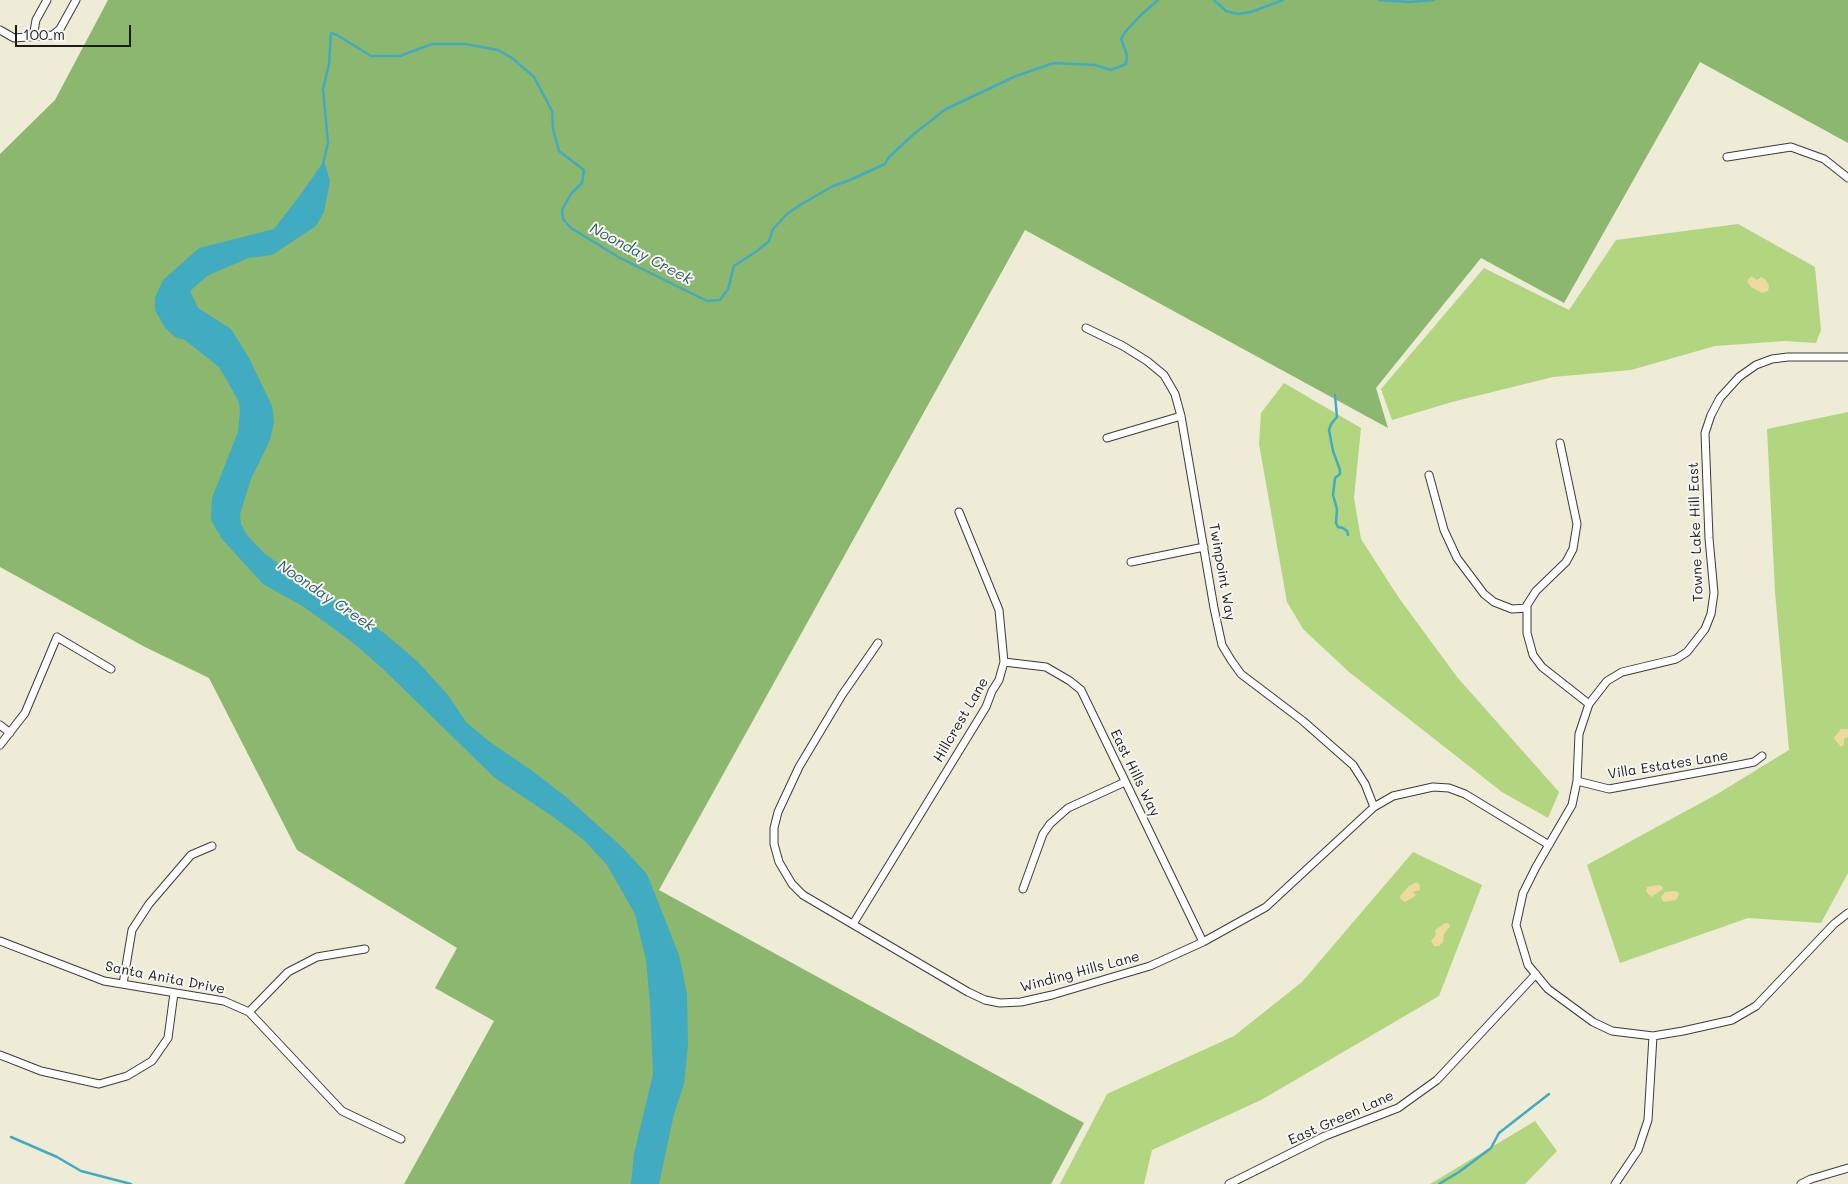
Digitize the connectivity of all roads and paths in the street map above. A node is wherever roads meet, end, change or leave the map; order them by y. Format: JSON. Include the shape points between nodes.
{"nodes":[{"id":1,"x":47,"y":0,"type":"edge"},
{"id":2,"x":76,"y":0,"type":"edge"},
{"id":3,"x":0,"y":30,"type":"edge"},
{"id":4,"x":33,"y":37,"type":"junction"},
{"id":5,"x":1727,"y":157,"type":"dead end"},
{"id":6,"x":1848,"y":178,"type":"edge"},
{"id":7,"x":1086,"y":328,"type":"dead end"},
{"id":8,"x":1848,"y":357,"type":"edge"},
{"id":9,"x":1182,"y":416,"type":"junction"},
{"id":10,"x":1107,"y":438,"type":"dead end"},
{"id":11,"x":1560,"y":443,"type":"dead end"},
{"id":12,"x":1429,"y":475,"type":"dead end"},
{"id":13,"x":959,"y":512,"type":"dead end"},
{"id":14,"x":1204,"y":547,"type":"junction"},
{"id":15,"x":1131,"y":562,"type":"dead end"},
{"id":16,"x":1527,"y":608,"type":"junction"},
{"id":17,"x":878,"y":643,"type":"dead end"},
{"id":18,"x":1004,"y":662,"type":"junction"},
{"id":19,"x":111,"y":669,"type":"dead end"},
{"id":20,"x":1589,"y":704,"type":"junction"},
{"id":21,"x":0,"y":725,"type":"edge"},
{"id":22,"x":10,"y":733,"type":"junction"},
{"id":23,"x":0,"y":745,"type":"edge"},
{"id":24,"x":1762,"y":756,"type":"dead end"},
{"id":25,"x":1577,"y":781,"type":"junction"},
{"id":26,"x":1125,"y":782,"type":"junction"},
{"id":27,"x":1374,"y":806,"type":"junction"},
{"id":28,"x":1549,"y":845,"type":"junction"},
{"id":29,"x":212,"y":846,"type":"dead end"},
{"id":30,"x":1023,"y":889,"type":"dead end"},
{"id":31,"x":1848,"y":914,"type":"edge"},
{"id":32,"x":853,"y":924,"type":"junction"},
{"id":33,"x":0,"y":940,"type":"edge"},
{"id":34,"x":1203,"y":942,"type":"junction"},
{"id":35,"x":365,"y":949,"type":"dead end"},
{"id":36,"x":1536,"y":974,"type":"junction"},
{"id":37,"x":123,"y":984,"type":"junction"},
{"id":38,"x":174,"y":993,"type":"junction"},
{"id":39,"x":249,"y":1012,"type":"junction"},
{"id":40,"x":1654,"y":1036,"type":"junction"},
{"id":41,"x":0,"y":1055,"type":"edge"},
{"id":42,"x":401,"y":1139,"type":"dead end"},
{"id":43,"x":1848,"y":1168,"type":"edge"},
{"id":44,"x":1229,"y":1184,"type":"edge"},
{"id":45,"x":1615,"y":1184,"type":"edge"},
{"id":46,"x":1800,"y":1184,"type":"edge"}],
"edges":[{"from":1,"to":4,"type":"street","via":[[36,20]]},
{"from":2,"to":4,"type":"street","via":[[60,29],[53,34]]},
{"from":3,"to":4,"type":"street","via":[[14,38]]},
{"from":5,"to":6,"type":"street","via":[[1791,147],[1824,159]]},
{"from":7,"to":9,"type":"street","name":"Twinpoint Way","via":[[1123,346],[1156,368],[1170,386]]},
{"from":8,"to":20,"type":"street","name":"Towne Lake Hill East","via":[[1772,359],[1756,365],[1740,377],[1720,398],[1705,433],[1714,593],[1705,630],[1687,652],[1676,658],[1622,672],[1607,681]]},
{"from":9,"to":10,"type":"street"},
{"from":9,"to":14,"type":"street","name":"Twinpoint Way"},
{"from":11,"to":16,"type":"street","via":[[1577,524],[1573,549],[1566,562],[1536,591]]},
{"from":12,"to":16,"type":"street","via":[[1444,530],[1457,558],[1484,594],[1494,602],[1512,609]]},
{"from":13,"to":18,"type":"street","name":"Hillcrest Lane","via":[[999,610]]},
{"from":14,"to":15,"type":"street"},
{"from":14,"to":27,"type":"street","name":"Twinpoint Way","via":[[1222,645],[1240,674],[1303,721],[1353,765]]},
{"from":16,"to":20,"type":"street","via":[[1527,633],[1533,655],[1542,667]]},
{"from":17,"to":32,"type":"street","name":"Winding Hills Lane","via":[[799,767],[774,828],[779,862],[792,884],[803,895]]},
{"from":18,"to":26,"type":"street","name":"East Hills Way","via":[[1046,667],[1081,690]]},
{"from":18,"to":32,"type":"street","name":"Hillcrest Lane","via":[[986,707]]},
{"from":19,"to":22,"type":"street","via":[[57,637],[26,713]]},
{"from":20,"to":25,"type":"street","name":"Towne Lake Hill East","via":[[1578,734]]},
{"from":21,"to":22,"type":"street"},
{"from":22,"to":23,"type":"street"},
{"from":24,"to":25,"type":"street","name":"Villa Estates Lane","via":[[1739,766],[1609,789]]},
{"from":25,"to":28,"type":"street","name":"Towne Lake Hill East","via":[[1572,805]]},
{"from":26,"to":30,"type":"street","via":[[1068,808],[1050,824],[1043,834]]},
{"from":26,"to":34,"type":"street","name":"East Hills Way"},
{"from":27,"to":28,"type":"street","name":"Winding Hills Lane","via":[[1392,796],[1416,790],[1449,788]]},
{"from":27,"to":34,"type":"street","name":"Winding Hills Lane","via":[[1266,907]]},
{"from":28,"to":36,"type":"street","name":"Towne Lake Hill East","via":[[1523,893],[1516,925],[1528,964]]},
{"from":29,"to":37,"type":"street","via":[[191,855],[149,904],[132,930]]},
{"from":31,"to":40,"type":"street","name":"Towne Lake Hill East","via":[[1834,924],[1756,1006],[1732,1020]]},
{"from":32,"to":34,"type":"street","name":"Winding Hills Lane","via":[[968,992],[1000,1003],[1021,1002],[1150,966]]},
{"from":33,"to":37,"type":"street","name":"Santa Anita Drive","via":[[104,981]]},
{"from":35,"to":39,"type":"street","via":[[316,957],[288,972]]},
{"from":36,"to":40,"type":"street","name":"Towne Lake Hill East","via":[[1548,989],[1593,1022],[1612,1031]]},
{"from":36,"to":44,"type":"street","name":"East Green Lane","via":[[1437,1080],[1398,1108],[1325,1136]]},
{"from":37,"to":38,"type":"street","name":"Santa Anita Drive"},
{"from":38,"to":39,"type":"street","name":"Santa Anita Drive","via":[[224,1001]]},
{"from":38,"to":41,"type":"street","via":[[168,1038],[152,1061],[127,1076],[99,1084],[41,1071]]},
{"from":39,"to":42,"type":"street","name":"Santa Anita Drive","via":[[342,1111]]},
{"from":40,"to":45,"type":"street","via":[[1648,1120],[1638,1150]]},
{"from":43,"to":46,"type":"street"}]}
